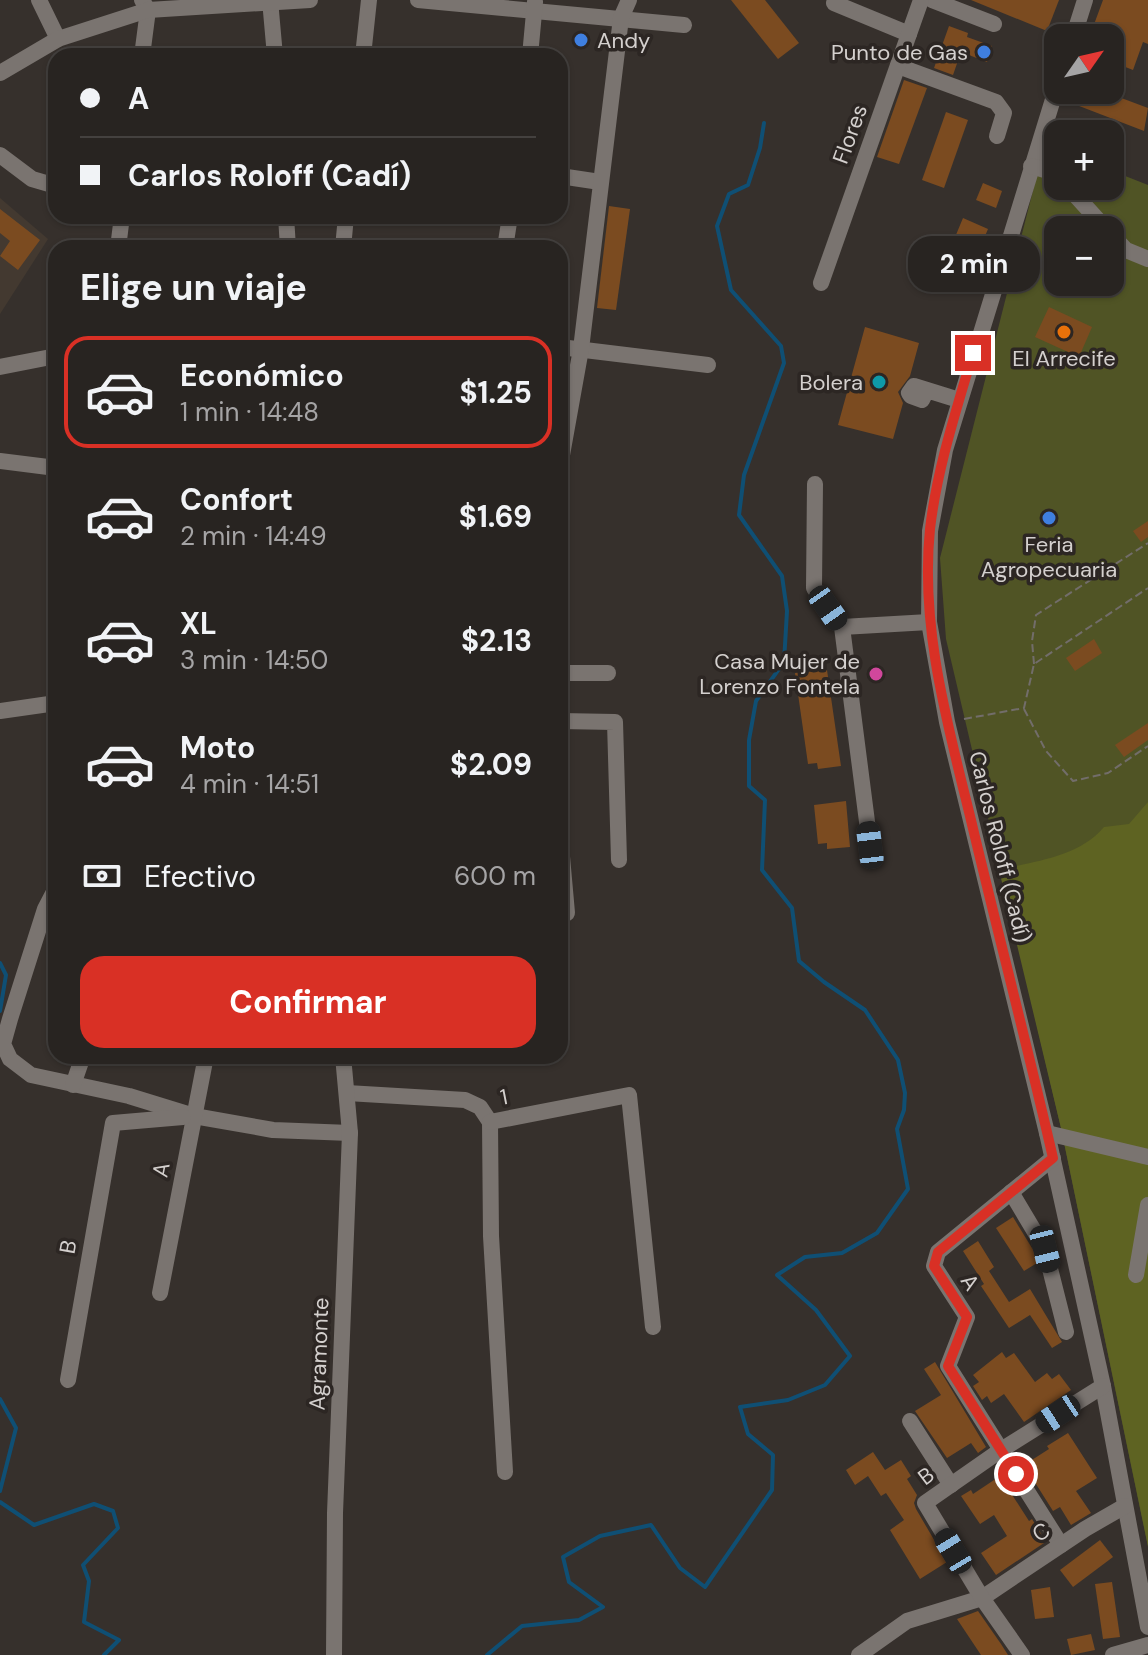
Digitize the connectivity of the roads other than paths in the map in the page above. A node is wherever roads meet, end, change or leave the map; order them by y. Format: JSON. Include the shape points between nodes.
{"nodes":[{"id":1,"x":39,"y":0,"type":"edge"},
{"id":2,"x":310,"y":0,"type":"edge"},
{"id":3,"x":369,"y":0,"type":"edge"},
{"id":4,"x":418,"y":0,"type":"edge"},
{"id":5,"x":629,"y":0,"type":"edge"},
{"id":6,"x":921,"y":0,"type":"edge"},
{"id":7,"x":932,"y":0,"type":"edge"},
{"id":8,"x":1085,"y":0,"type":"edge"},
{"id":9,"x":270,"y":2,"type":"edge"},
{"id":10,"x":834,"y":3,"type":"dead end"},
{"id":11,"x":145,"y":5,"type":"edge"},
{"id":12,"x":535,"y":5,"type":"edge"},
{"id":13,"x":621,"y":18,"type":"junction"},
{"id":14,"x":994,"y":24,"type":"dead end"},
{"id":15,"x":1077,"y":24,"type":"edge"},
{"id":16,"x":684,"y":25,"type":"dead end"},
{"id":17,"x":909,"y":34,"type":"junction"},
{"id":18,"x":58,"y":39,"type":"junction"},
{"id":19,"x":142,"y":48,"type":"edge"},
{"id":20,"x":274,"y":48,"type":"edge"},
{"id":21,"x":364,"y":48,"type":"edge"},
{"id":22,"x":531,"y":48,"type":"edge"},
{"id":23,"x":898,"y":66,"type":"junction"},
{"id":24,"x":0,"y":73,"type":"edge"},
{"id":25,"x":1051,"y":104,"type":"edge"},
{"id":26,"x":997,"y":136,"type":"dead end"},
{"id":27,"x":0,"y":155,"type":"edge"},
{"id":28,"x":1031,"y":166,"type":"junction"},
{"id":29,"x":1044,"y":170,"type":"edge"},
{"id":30,"x":568,"y":177,"type":"edge"},
{"id":31,"x":600,"y":182,"type":"junction"},
{"id":32,"x":48,"y":184,"type":"edge"},
{"id":33,"x":1080,"y":200,"type":"edge"},
{"id":34,"x":1094,"y":216,"type":"edge"},
{"id":35,"x":1124,"y":248,"type":"edge"},
{"id":36,"x":1148,"y":259,"type":"edge"},
{"id":37,"x":821,"y":283,"type":"dead end"},
{"id":38,"x":568,"y":348,"type":"edge"},
{"id":39,"x":581,"y":349,"type":"junction"},
{"id":40,"x":48,"y":358,"type":"edge"},
{"id":41,"x":708,"y":365,"type":"dead end"},
{"id":42,"x":0,"y":367,"type":"edge"},
{"id":43,"x":927,"y":390,"type":"dead end"},
{"id":44,"x":959,"y":400,"type":"junction"},
{"id":45,"x":568,"y":421,"type":"edge"},
{"id":46,"x":0,"y":461,"type":"edge"},
{"id":47,"x":48,"y":467,"type":"edge"},
{"id":48,"x":815,"y":484,"type":"dead end"},
{"id":49,"x":929,"y":622,"type":"junction"},
{"id":50,"x":842,"y":627,"type":"junction"},
{"id":51,"x":568,"y":673,"type":"edge"},
{"id":52,"x":608,"y":673,"type":"dead end"},
{"id":53,"x":48,"y":704,"type":"edge"},
{"id":54,"x":0,"y":711,"type":"edge"},
{"id":55,"x":568,"y":721,"type":"edge"},
{"id":56,"x":870,"y":845,"type":"dead end"},
{"id":57,"x":619,"y":860,"type":"dead end"},
{"id":58,"x":48,"y":903,"type":"edge"},
{"id":59,"x":80,"y":1064,"type":"edge"},
{"id":60,"x":204,"y":1064,"type":"edge"},
{"id":61,"x":344,"y":1064,"type":"edge"},
{"id":62,"x":73,"y":1085,"type":"junction"},
{"id":63,"x":347,"y":1093,"type":"junction"},
{"id":64,"x":194,"y":1116,"type":"junction"},
{"id":65,"x":490,"y":1122,"type":"junction"},
{"id":66,"x":350,"y":1133,"type":"junction"},
{"id":67,"x":1047,"y":1133,"type":"junction"},
{"id":68,"x":1148,"y":1157,"type":"edge"},
{"id":69,"x":1053,"y":1158,"type":"junction"},
{"id":70,"x":1011,"y":1192,"type":"junction"},
{"id":71,"x":1148,"y":1205,"type":"edge"},
{"id":72,"x":1136,"y":1275,"type":"dead end"},
{"id":73,"x":160,"y":1293,"type":"dead end"},
{"id":74,"x":653,"y":1327,"type":"dead end"},
{"id":75,"x":1066,"y":1332,"type":"dead end"},
{"id":76,"x":68,"y":1380,"type":"dead end"},
{"id":77,"x":1103,"y":1386,"type":"junction"},
{"id":78,"x":910,"y":1421,"type":"dead end"},
{"id":79,"x":1001,"y":1450,"type":"junction"},
{"id":80,"x":505,"y":1472,"type":"dead end"},
{"id":81,"x":951,"y":1485,"type":"junction"},
{"id":82,"x":1125,"y":1506,"type":"junction"},
{"id":83,"x":1061,"y":1545,"type":"junction"},
{"id":84,"x":982,"y":1598,"type":"junction"},
{"id":85,"x":1148,"y":1627,"type":"edge"},
{"id":86,"x":1148,"y":1645,"type":"edge"},
{"id":87,"x":334,"y":1655,"type":"edge"},
{"id":88,"x":859,"y":1655,"type":"edge"},
{"id":89,"x":1022,"y":1655,"type":"edge"},
{"id":90,"x":1113,"y":1655,"type":"edge"}],
"edges":[{"from":1,"to":18,"type":"street"},
{"from":2,"to":9,"type":"street"},
{"from":3,"to":21,"type":"street"},
{"from":4,"to":12,"type":"street"},
{"from":5,"to":13,"type":"street"},
{"from":6,"to":17,"type":"street","name":"Flores"},
{"from":7,"to":14,"type":"street"},
{"from":8,"to":15,"type":"street"},
{"from":9,"to":11,"type":"street"},
{"from":9,"to":20,"type":"street"},
{"from":10,"to":17,"type":"street"},
{"from":11,"to":18,"type":"street"},
{"from":11,"to":19,"type":"street"},
{"from":12,"to":13,"type":"street"},
{"from":12,"to":22,"type":"street"},
{"from":13,"to":16,"type":"street"},
{"from":13,"to":31,"type":"street"},
{"from":17,"to":23,"type":"street","name":"Flores"},
{"from":18,"to":24,"type":"street"},
{"from":23,"to":26,"type":"street","via":[[996,102],[1004,113]]},
{"from":23,"to":37,"type":"street","name":"Flores"},
{"from":25,"to":28,"type":"street","name":"Carlos Roloff (Cadí)"},
{"from":27,"to":32,"type":"street","via":[[32,179]]},
{"from":28,"to":29,"type":"street"},
{"from":28,"to":44,"type":"street","name":"Carlos Roloff (Cadí)"},
{"from":30,"to":31,"type":"street"},
{"from":31,"to":39,"type":"street"},
{"from":33,"to":34,"type":"street"},
{"from":35,"to":36,"type":"street"},
{"from":38,"to":39,"type":"street"},
{"from":39,"to":41,"type":"street"},
{"from":39,"to":45,"type":"street"},
{"from":40,"to":42,"type":"street"},
{"from":43,"to":44,"type":"street"},
{"from":44,"to":49,"type":"street","name":"Carlos Roloff (Cadí)","via":[[930,531]]},
{"from":46,"to":47,"type":"street"},
{"from":48,"to":50,"type":"street","via":[[814,588]]},
{"from":49,"to":50,"type":"street"},
{"from":49,"to":67,"type":"street","name":"Carlos Roloff (Cadí)","via":[[947,722]]},
{"from":50,"to":56,"type":"street"},
{"from":51,"to":52,"type":"street"},
{"from":53,"to":54,"type":"street"},
{"from":55,"to":57,"type":"street","via":[[615,722]]},
{"from":58,"to":62,"type":"street","via":[[3,1044],[10,1059],[31,1075]]},
{"from":59,"to":62,"type":"street"},
{"from":60,"to":64,"type":"street","name":"A"},
{"from":61,"to":63,"type":"street","name":"Agramonte"},
{"from":62,"to":64,"type":"street"},
{"from":63,"to":65,"type":"street","name":"1","via":[[465,1100],[480,1107]]},
{"from":63,"to":66,"type":"street","name":"Agramonte"},
{"from":64,"to":66,"type":"street","via":[[273,1130]]},
{"from":64,"to":73,"type":"street","name":"A"},
{"from":64,"to":76,"type":"street","name":"B","via":[[113,1123]]},
{"from":65,"to":74,"type":"street","name":"1","via":[[629,1095]]},
{"from":65,"to":80,"type":"street"},
{"from":66,"to":87,"type":"street","name":"Agramonte"},
{"from":67,"to":68,"type":"street"},
{"from":67,"to":69,"type":"street","name":"Carlos Roloff (Cadí)"},
{"from":69,"to":70,"type":"street","name":"A"},
{"from":69,"to":77,"type":"street","name":"Carlos Roloff (Cadí)"},
{"from":70,"to":75,"type":"street","via":[[1045,1249]]},
{"from":70,"to":79,"type":"street","name":"A","via":[[938,1252],[934,1266],[967,1317],[948,1366]]},
{"from":71,"to":72,"type":"street"},
{"from":77,"to":79,"type":"street","name":"B"},
{"from":77,"to":82,"type":"street","name":"Carlos Roloff (Cadí)"},
{"from":78,"to":81,"type":"street"},
{"from":79,"to":81,"type":"street","name":"B"},
{"from":79,"to":83,"type":"street","name":"A"},
{"from":81,"to":84,"type":"street","name":"B","via":[[925,1503]]},
{"from":82,"to":83,"type":"street","name":"C"},
{"from":82,"to":85,"type":"street","name":"Carlos Roloff (Cadí)"},
{"from":83,"to":84,"type":"street","name":"C"},
{"from":84,"to":88,"type":"street","name":"C","via":[[907,1621]]},
{"from":84,"to":89,"type":"street","name":"B"},
{"from":86,"to":90,"type":"street"}]}
